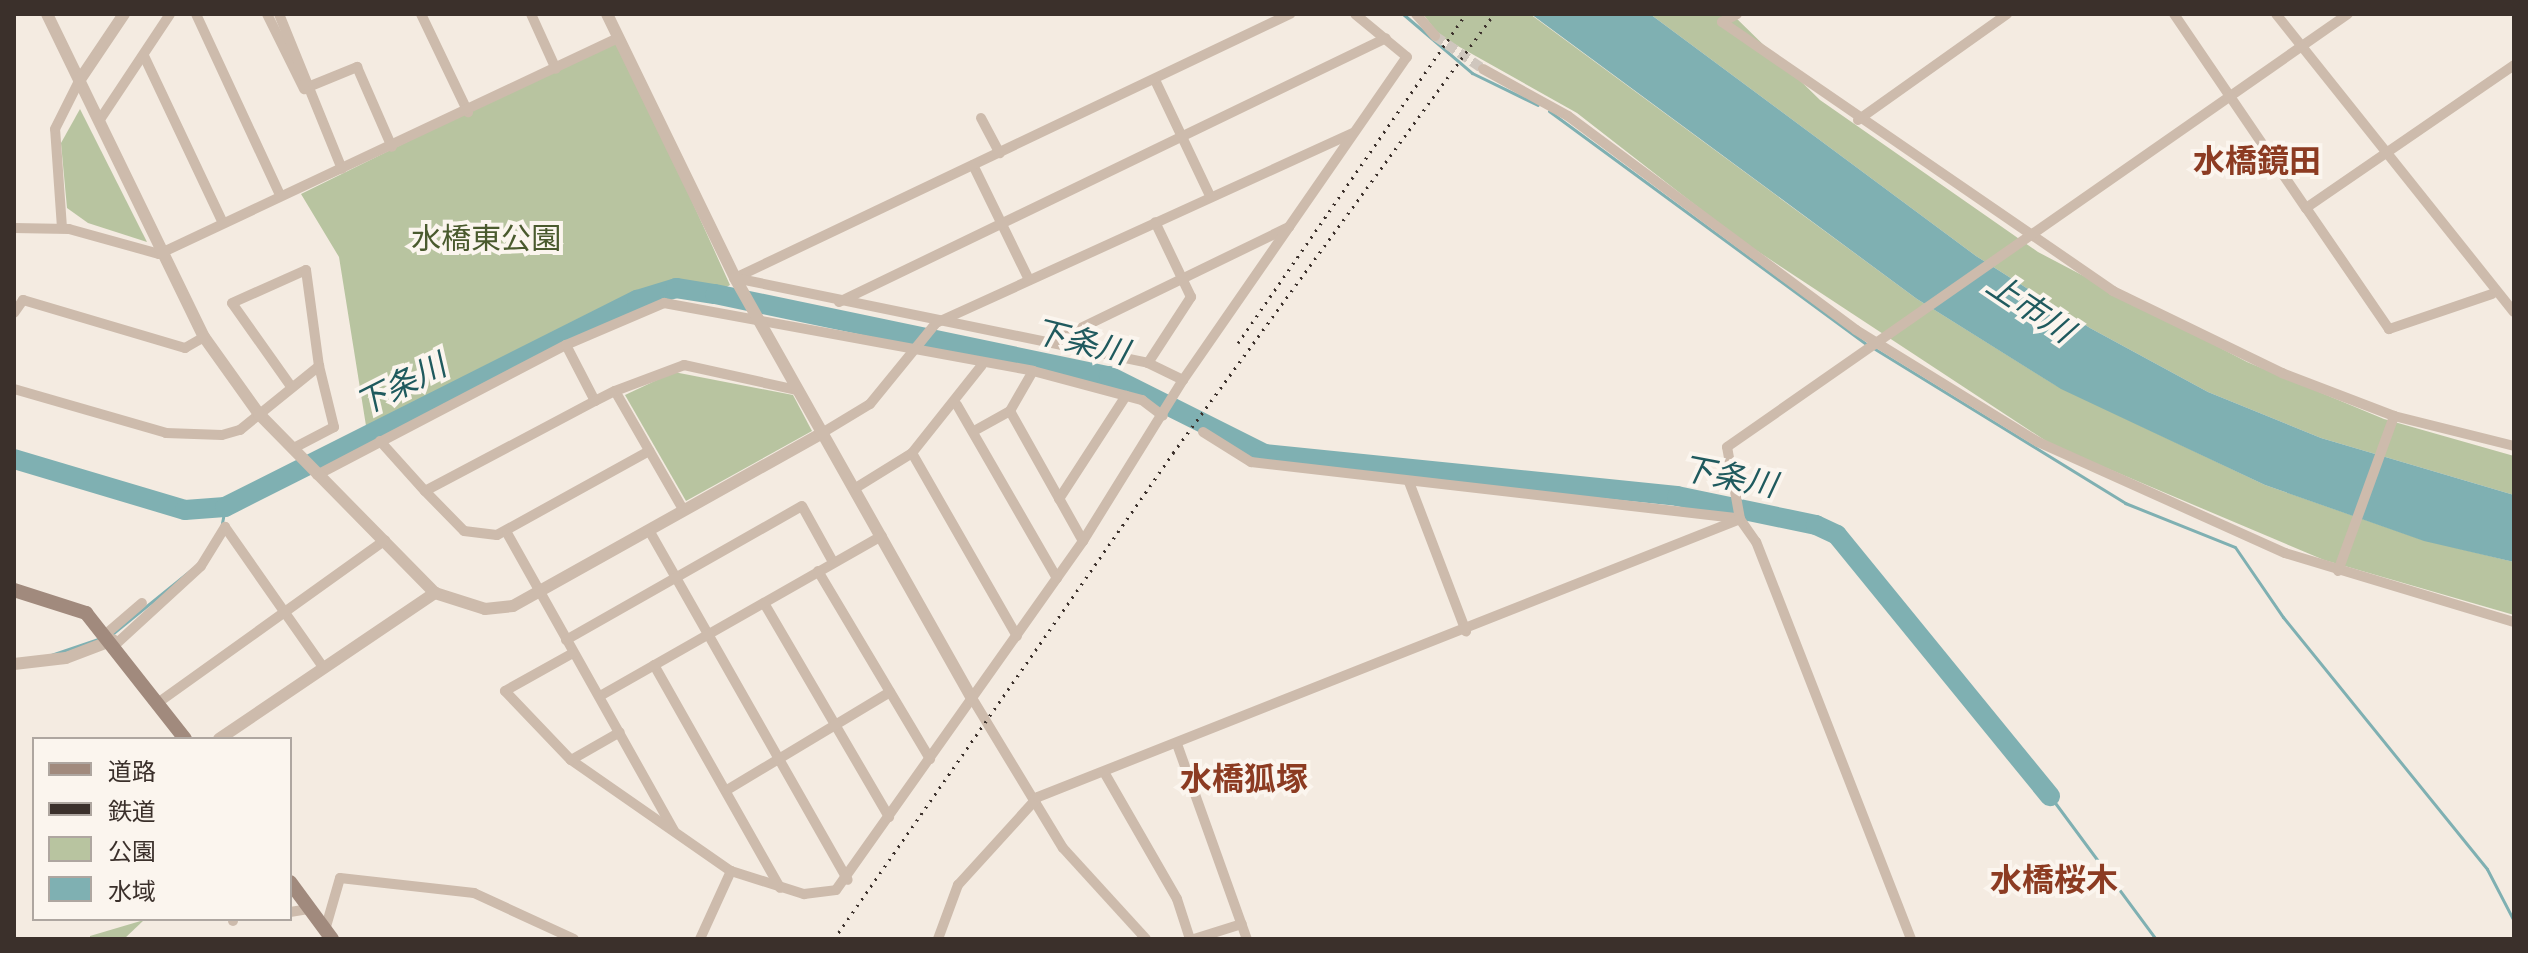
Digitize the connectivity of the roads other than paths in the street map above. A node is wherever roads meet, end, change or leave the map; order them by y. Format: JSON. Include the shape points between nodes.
{"nodes":[{"id":1,"x":47,"y":14,"type":"edge"},
{"id":2,"x":124,"y":14,"type":"edge"},
{"id":3,"x":170,"y":14,"type":"edge"},
{"id":4,"x":196,"y":14,"type":"edge"},
{"id":5,"x":267,"y":14,"type":"edge"},
{"id":6,"x":279,"y":14,"type":"edge"},
{"id":7,"x":421,"y":14,"type":"edge"},
{"id":8,"x":531,"y":14,"type":"edge"},
{"id":9,"x":607,"y":14,"type":"edge"},
{"id":10,"x":1290,"y":14,"type":"edge"},
{"id":11,"x":1355,"y":14,"type":"edge"},
{"id":12,"x":1416,"y":14,"type":"edge"},
{"id":13,"x":1712,"y":14,"type":"edge"},
{"id":14,"x":1737,"y":14,"type":"edge"},
{"id":15,"x":2007,"y":14,"type":"edge"},
{"id":16,"x":2174,"y":14,"type":"edge"},
{"id":17,"x":2276,"y":14,"type":"edge"},
{"id":18,"x":2348,"y":14,"type":"edge"},
{"id":19,"x":1722,"y":22,"type":"junction"},
{"id":20,"x":1435,"y":36,"type":"tunnel mouth"},
{"id":21,"x":618,"y":38,"type":"junction"},
{"id":22,"x":1386,"y":38,"type":"junction"},
{"id":23,"x":2300,"y":45,"type":"junction"},
{"id":24,"x":144,"y":56,"type":"junction"},
{"id":25,"x":2514,"y":65,"type":"edge"},
{"id":26,"x":556,"y":69,"type":"junction"},
{"id":27,"x":1483,"y":69,"type":"tunnel mouth"},
{"id":28,"x":1155,"y":80,"type":"junction"},
{"id":29,"x":79,"y":81,"type":"junction"},
{"id":30,"x":308,"y":87,"type":"junction"},
{"id":31,"x":2231,"y":94,"type":"junction"},
{"id":32,"x":468,"y":112,"type":"junction"},
{"id":33,"x":981,"y":118,"type":"dead end"},
{"id":34,"x":1858,"y":120,"type":"junction"},
{"id":35,"x":99,"y":121,"type":"junction"},
{"id":36,"x":1355,"y":132,"type":"junction"},
{"id":37,"x":1181,"y":135,"type":"junction"},
{"id":38,"x":392,"y":147,"type":"junction"},
{"id":39,"x":1000,"y":153,"type":"junction"},
{"id":40,"x":2385,"y":155,"type":"junction"},
{"id":41,"x":973,"y":165,"type":"junction"},
{"id":42,"x":342,"y":169,"type":"junction"},
{"id":43,"x":280,"y":195,"type":"junction"},
{"id":44,"x":1210,"y":196,"type":"junction"},
{"id":45,"x":2306,"y":208,"type":"junction"},
{"id":46,"x":1155,"y":222,"type":"junction"},
{"id":47,"x":223,"y":223,"type":"junction"},
{"id":48,"x":1001,"y":223,"type":"junction"},
{"id":49,"x":1294,"y":225,"type":"junction"},
{"id":50,"x":14,"y":228,"type":"edge"},
{"id":51,"x":62,"y":228,"type":"junction"},
{"id":52,"x":2025,"y":238,"type":"junction"},
{"id":53,"x":159,"y":254,"type":"junction"},
{"id":54,"x":1183,"y":279,"type":"junction"},
{"id":55,"x":1029,"y":280,"type":"junction"},
{"id":56,"x":738,"y":283,"type":"junction"},
{"id":57,"x":2492,"y":294,"type":"junction"},
{"id":58,"x":839,"y":302,"type":"junction"},
{"id":59,"x":2514,"y":312,"type":"edge"},
{"id":60,"x":14,"y":313,"type":"edge"},
{"id":61,"x":755,"y":314,"type":"junction"},
{"id":62,"x":934,"y":326,"type":"junction"},
{"id":63,"x":204,"y":337,"type":"junction"},
{"id":64,"x":1876,"y":341,"type":"junction"},
{"id":65,"x":1050,"y":343,"type":"junction"},
{"id":66,"x":566,"y":345,"type":"junction"},
{"id":67,"x":916,"y":348,"type":"junction"},
{"id":68,"x":1148,"y":363,"type":"junction"},
{"id":69,"x":982,"y":365,"type":"junction"},
{"id":70,"x":319,"y":366,"type":"junction"},
{"id":71,"x":1033,"y":371,"type":"junction"},
{"id":72,"x":1181,"y":384,"type":"junction"},
{"id":73,"x":290,"y":385,"type":"junction"},
{"id":74,"x":14,"y":389,"type":"edge"},
{"id":75,"x":797,"y":390,"type":"junction"},
{"id":76,"x":615,"y":391,"type":"junction"},
{"id":77,"x":1126,"y":396,"type":"junction"},
{"id":78,"x":595,"y":401,"type":"junction"},
{"id":79,"x":957,"y":405,"type":"junction"},
{"id":80,"x":1010,"y":411,"type":"junction"},
{"id":81,"x":1165,"y":412,"type":"junction"},
{"id":82,"x":259,"y":414,"type":"junction"},
{"id":83,"x":2394,"y":416,"type":"junction"},
{"id":84,"x":974,"y":431,"type":"junction"},
{"id":85,"x":1203,"y":432,"type":"dead end"},
{"id":86,"x":822,"y":433,"type":"junction"},
{"id":87,"x":380,"y":441,"type":"junction"},
{"id":88,"x":2514,"y":446,"type":"edge"},
{"id":89,"x":294,"y":451,"type":"junction"},
{"id":90,"x":649,"y":451,"type":"junction"},
{"id":91,"x":912,"y":453,"type":"junction"},
{"id":92,"x":312,"y":471,"type":"junction"},
{"id":93,"x":1409,"y":482,"type":"junction"},
{"id":94,"x":854,"y":489,"type":"junction"},
{"id":95,"x":425,"y":491,"type":"junction"},
{"id":96,"x":1059,"y":499,"type":"junction"},
{"id":97,"x":684,"y":511,"type":"junction"},
{"id":98,"x":1740,"y":519,"type":"junction"},
{"id":99,"x":650,"y":532,"type":"junction"},
{"id":100,"x":507,"y":533,"type":"junction"},
{"id":101,"x":882,"y":536,"type":"junction"},
{"id":102,"x":385,"y":540,"type":"junction"},
{"id":103,"x":1083,"y":541,"type":"junction"},
{"id":104,"x":833,"y":562,"type":"junction"},
{"id":105,"x":818,"y":571,"type":"junction"},
{"id":106,"x":2338,"y":571,"type":"junction"},
{"id":107,"x":676,"y":577,"type":"junction"},
{"id":108,"x":1057,"y":578,"type":"junction"},
{"id":109,"x":14,"y":590,"type":"edge"},
{"id":110,"x":435,"y":593,"type":"junction"},
{"id":111,"x":539,"y":595,"type":"junction"},
{"id":112,"x":142,"y":603,"type":"dead end"},
{"id":113,"x":764,"y":603,"type":"junction"},
{"id":114,"x":285,"y":611,"type":"junction"},
{"id":115,"x":2514,"y":622,"type":"edge"},
{"id":116,"x":1466,"y":631,"type":"junction"},
{"id":117,"x":709,"y":634,"type":"junction"},
{"id":118,"x":1017,"y":636,"type":"junction"},
{"id":119,"x":112,"y":639,"type":"junction"},
{"id":120,"x":566,"y":640,"type":"junction"},
{"id":121,"x":573,"y":653,"type":"junction"},
{"id":122,"x":14,"y":664,"type":"edge"},
{"id":123,"x":654,"y":665,"type":"junction"},
{"id":124,"x":323,"y":667,"type":"junction"},
{"id":125,"x":890,"y":692,"type":"junction"},
{"id":126,"x":600,"y":696,"type":"junction"},
{"id":127,"x":972,"y":698,"type":"junction"},
{"id":128,"x":159,"y":702,"type":"junction"},
{"id":129,"x":835,"y":725,"type":"junction"},
{"id":130,"x":620,"y":732,"type":"junction"},
{"id":131,"x":184,"y":737,"type":"edge"},
{"id":132,"x":222,"y":737,"type":"edge"},
{"id":133,"x":1177,"y":744,"type":"junction"},
{"id":134,"x":779,"y":758,"type":"junction"},
{"id":135,"x":930,"y":759,"type":"junction"},
{"id":136,"x":571,"y":760,"type":"junction"},
{"id":137,"x":1104,"y":772,"type":"junction"},
{"id":138,"x":727,"y":790,"type":"junction"},
{"id":139,"x":1038,"y":797,"type":"junction"},
{"id":140,"x":889,"y":817,"type":"junction"},
{"id":141,"x":676,"y":835,"type":"junction"},
{"id":142,"x":731,"y":871,"type":"junction"},
{"id":143,"x":848,"y":880,"type":"junction"},
{"id":144,"x":292,"y":885,"type":"edge"},
{"id":145,"x":780,"y":888,"type":"junction"},
{"id":146,"x":310,"y":909,"type":"junction"},
{"id":147,"x":292,"y":912,"type":"edge"},
{"id":148,"x":1242,"y":924,"type":"junction"},
{"id":149,"x":328,"y":934,"type":"edge"},
{"id":150,"x":574,"y":939,"type":"edge"},
{"id":151,"x":700,"y":939,"type":"edge"},
{"id":152,"x":938,"y":939,"type":"edge"},
{"id":153,"x":1146,"y":939,"type":"edge"},
{"id":154,"x":1192,"y":939,"type":"edge"},
{"id":155,"x":1247,"y":939,"type":"edge"},
{"id":156,"x":1911,"y":939,"type":"edge"}],
"edges":[{"from":1,"to":29,"type":"street"},
{"from":2,"to":29,"type":"street"},
{"from":3,"to":24,"type":"street"},
{"from":4,"to":43,"type":"street"},
{"from":5,"to":30,"type":"street"},
{"from":6,"to":30,"type":"street"},
{"from":7,"to":32,"type":"street"},
{"from":8,"to":26,"type":"street"},
{"from":9,"to":21,"type":"street"},
{"from":10,"to":28,"type":"street"},
{"from":11,"to":22,"type":"street"},
{"from":12,"to":20,"type":"street"},
{"from":13,"to":19,"type":"street"},
{"from":14,"to":19,"type":"street"},
{"from":15,"to":34,"type":"street"},
{"from":16,"to":31,"type":"street"},
{"from":17,"to":23,"type":"street"},
{"from":18,"to":23,"type":"street"},
{"from":19,"to":34,"type":"street"},
{"from":21,"to":26,"type":"street"},
{"from":21,"to":56,"type":"street"},
{"from":22,"to":36,"type":"street","via":[[1407,57]]},
{"from":22,"to":37,"type":"street"},
{"from":23,"to":31,"type":"street"},
{"from":23,"to":40,"type":"street"},
{"from":24,"to":35,"type":"street"},
{"from":24,"to":47,"type":"street"},
{"from":25,"to":40,"type":"street"},
{"from":26,"to":32,"type":"street"},
{"from":27,"to":64,"type":"street","via":[[1568,116]]},
{"from":28,"to":37,"type":"street"},
{"from":28,"to":39,"type":"street"},
{"from":29,"to":35,"type":"street"},
{"from":29,"to":51,"type":"street","via":[[55,129]]},
{"from":30,"to":38,"type":"street","via":[[357,67]]},
{"from":30,"to":42,"type":"street"},
{"from":31,"to":45,"type":"street"},
{"from":31,"to":52,"type":"street"},
{"from":32,"to":38,"type":"street"},
{"from":33,"to":39,"type":"street"},
{"from":34,"to":52,"type":"street"},
{"from":35,"to":53,"type":"street"},
{"from":36,"to":44,"type":"street"},
{"from":36,"to":49,"type":"street"},
{"from":37,"to":44,"type":"street"},
{"from":37,"to":48,"type":"street"},
{"from":38,"to":42,"type":"street"},
{"from":39,"to":41,"type":"street"},
{"from":40,"to":45,"type":"street"},
{"from":40,"to":57,"type":"street"},
{"from":41,"to":48,"type":"street"},
{"from":41,"to":56,"type":"street"},
{"from":42,"to":43,"type":"street"},
{"from":43,"to":47,"type":"street"},
{"from":44,"to":46,"type":"street"},
{"from":45,"to":57,"type":"street","via":[[2389,329]]},
{"from":46,"to":54,"type":"street"},
{"from":46,"to":55,"type":"street"},
{"from":47,"to":53,"type":"street"},
{"from":48,"to":55,"type":"street"},
{"from":48,"to":58,"type":"street"},
{"from":49,"to":54,"type":"street"},
{"from":49,"to":72,"type":"street"},
{"from":50,"to":51,"type":"street"},
{"from":51,"to":53,"type":"street"},
{"from":52,"to":64,"type":"street"},
{"from":52,"to":83,"type":"street","via":[[2189,330]]},
{"from":53,"to":63,"type":"street"},
{"from":54,"to":65,"type":"street"},
{"from":54,"to":68,"type":"street","via":[[1191,297]]},
{"from":55,"to":62,"type":"street"},
{"from":56,"to":58,"type":"street"},
{"from":56,"to":61,"type":"street"},
{"from":57,"to":59,"type":"street"},
{"from":58,"to":62,"type":"street"},
{"from":60,"to":63,"type":"street","via":[[23,300],[185,348]]},
{"from":61,"to":66,"type":"street","via":[[664,303]]},
{"from":61,"to":67,"type":"street"},
{"from":61,"to":75,"type":"street"},
{"from":62,"to":65,"type":"street"},
{"from":62,"to":67,"type":"street"},
{"from":63,"to":82,"type":"street"},
{"from":64,"to":98,"type":"street","via":[[1727,447]]},
{"from":64,"to":106,"type":"street","via":[[2038,442],[2197,518]]},
{"from":65,"to":68,"type":"street"},
{"from":66,"to":78,"type":"street"},
{"from":66,"to":87,"type":"street"},
{"from":67,"to":69,"type":"street"},
{"from":67,"to":86,"type":"street","via":[[870,404]]},
{"from":68,"to":72,"type":"street"},
{"from":69,"to":71,"type":"street"},
{"from":69,"to":79,"type":"street"},
{"from":70,"to":73,"type":"street"},
{"from":70,"to":73,"type":"street","via":[[306,270],[232,303]]},
{"from":70,"to":89,"type":"street","via":[[334,427]]},
{"from":71,"to":77,"type":"street"},
{"from":71,"to":80,"type":"street"},
{"from":72,"to":81,"type":"street"},
{"from":73,"to":82,"type":"street"},
{"from":74,"to":82,"type":"street","via":[[191,437],[240,430]]},
{"from":75,"to":76,"type":"street","via":[[684,365]]},
{"from":75,"to":86,"type":"street"},
{"from":76,"to":78,"type":"street"},
{"from":76,"to":90,"type":"street"},
{"from":77,"to":81,"type":"street"},
{"from":77,"to":96,"type":"street"},
{"from":78,"to":95,"type":"street"},
{"from":79,"to":84,"type":"street"},
{"from":79,"to":91,"type":"street"},
{"from":80,"to":84,"type":"street"},
{"from":80,"to":96,"type":"street"},
{"from":81,"to":103,"type":"street"},
{"from":82,"to":89,"type":"street"},
{"from":83,"to":88,"type":"street"},
{"from":83,"to":106,"type":"street"},
{"from":84,"to":108,"type":"street"},
{"from":85,"to":93,"type":"street","via":[[1251,462]]},
{"from":86,"to":94,"type":"street"},
{"from":86,"to":97,"type":"street"},
{"from":87,"to":92,"type":"street"},
{"from":87,"to":95,"type":"street"},
{"from":89,"to":92,"type":"street"},
{"from":90,"to":97,"type":"street"},
{"from":90,"to":100,"type":"street"},
{"from":91,"to":94,"type":"street"},
{"from":91,"to":118,"type":"street"},
{"from":92,"to":102,"type":"street"},
{"from":93,"to":98,"type":"street"},
{"from":93,"to":116,"type":"street"},
{"from":94,"to":101,"type":"street"},
{"from":95,"to":100,"type":"street","via":[[464,531]]},
{"from":96,"to":103,"type":"street"},
{"from":97,"to":99,"type":"street"},
{"from":98,"to":116,"type":"street"},
{"from":98,"to":156,"type":"street","via":[[1756,542]]},
{"from":99,"to":107,"type":"street"},
{"from":99,"to":111,"type":"street"},
{"from":100,"to":111,"type":"street"},
{"from":101,"to":104,"type":"street"},
{"from":101,"to":127,"type":"street"},
{"from":102,"to":110,"type":"street"},
{"from":102,"to":114,"type":"street"},
{"from":103,"to":108,"type":"street"},
{"from":104,"to":105,"type":"street"},
{"from":104,"to":107,"type":"street","via":[[802,506]]},
{"from":105,"to":113,"type":"street"},
{"from":105,"to":125,"type":"street"},
{"from":106,"to":115,"type":"street"},
{"from":107,"to":117,"type":"street"},
{"from":107,"to":120,"type":"street"},
{"from":108,"to":118,"type":"street"},
{"from":109,"to":119,"type":"main road","via":[[86,613]]},
{"from":110,"to":111,"type":"street","via":[[485,609]]},
{"from":110,"to":124,"type":"street"},
{"from":111,"to":120,"type":"street"},
{"from":112,"to":119,"type":"street"},
{"from":113,"to":117,"type":"street"},
{"from":113,"to":129,"type":"street"},
{"from":114,"to":119,"type":"street","via":[[225,527],[201,566]]},
{"from":114,"to":124,"type":"street"},
{"from":114,"to":128,"type":"street"},
{"from":116,"to":133,"type":"street"},
{"from":117,"to":123,"type":"street"},
{"from":117,"to":134,"type":"street"},
{"from":118,"to":127,"type":"street"},
{"from":119,"to":122,"type":"street","via":[[66,658]]},
{"from":119,"to":128,"type":"main road"},
{"from":120,"to":121,"type":"street"},
{"from":121,"to":126,"type":"street"},
{"from":121,"to":136,"type":"street","via":[[505,691]]},
{"from":123,"to":126,"type":"street"},
{"from":123,"to":138,"type":"street"},
{"from":124,"to":132,"type":"street"},
{"from":125,"to":129,"type":"street"},
{"from":125,"to":135,"type":"street"},
{"from":126,"to":130,"type":"street"},
{"from":127,"to":135,"type":"street"},
{"from":127,"to":139,"type":"street"},
{"from":128,"to":131,"type":"main road"},
{"from":129,"to":134,"type":"street"},
{"from":129,"to":140,"type":"street"},
{"from":130,"to":136,"type":"street"},
{"from":130,"to":141,"type":"street"},
{"from":133,"to":137,"type":"street"},
{"from":133,"to":148,"type":"street"},
{"from":134,"to":138,"type":"street"},
{"from":134,"to":143,"type":"street"},
{"from":135,"to":140,"type":"street"},
{"from":136,"to":141,"type":"street"},
{"from":137,"to":139,"type":"street"},
{"from":137,"to":154,"type":"street","via":[[1177,899]]},
{"from":138,"to":145,"type":"street"},
{"from":139,"to":152,"type":"street","via":[[958,885]]},
{"from":139,"to":153,"type":"street","via":[[1063,848]]},
{"from":140,"to":143,"type":"street"},
{"from":141,"to":142,"type":"street"},
{"from":142,"to":145,"type":"street"},
{"from":142,"to":151,"type":"street"},
{"from":143,"to":145,"type":"street","via":[[819,894]]},
{"from":144,"to":146,"type":"main road"},
{"from":146,"to":147,"type":"street"},
{"from":146,"to":149,"type":"main road"},
{"from":148,"to":154,"type":"street"},
{"from":148,"to":155,"type":"street"},
{"from":149,"to":150,"type":"street","via":[[340,878],[474,893]]}]}
